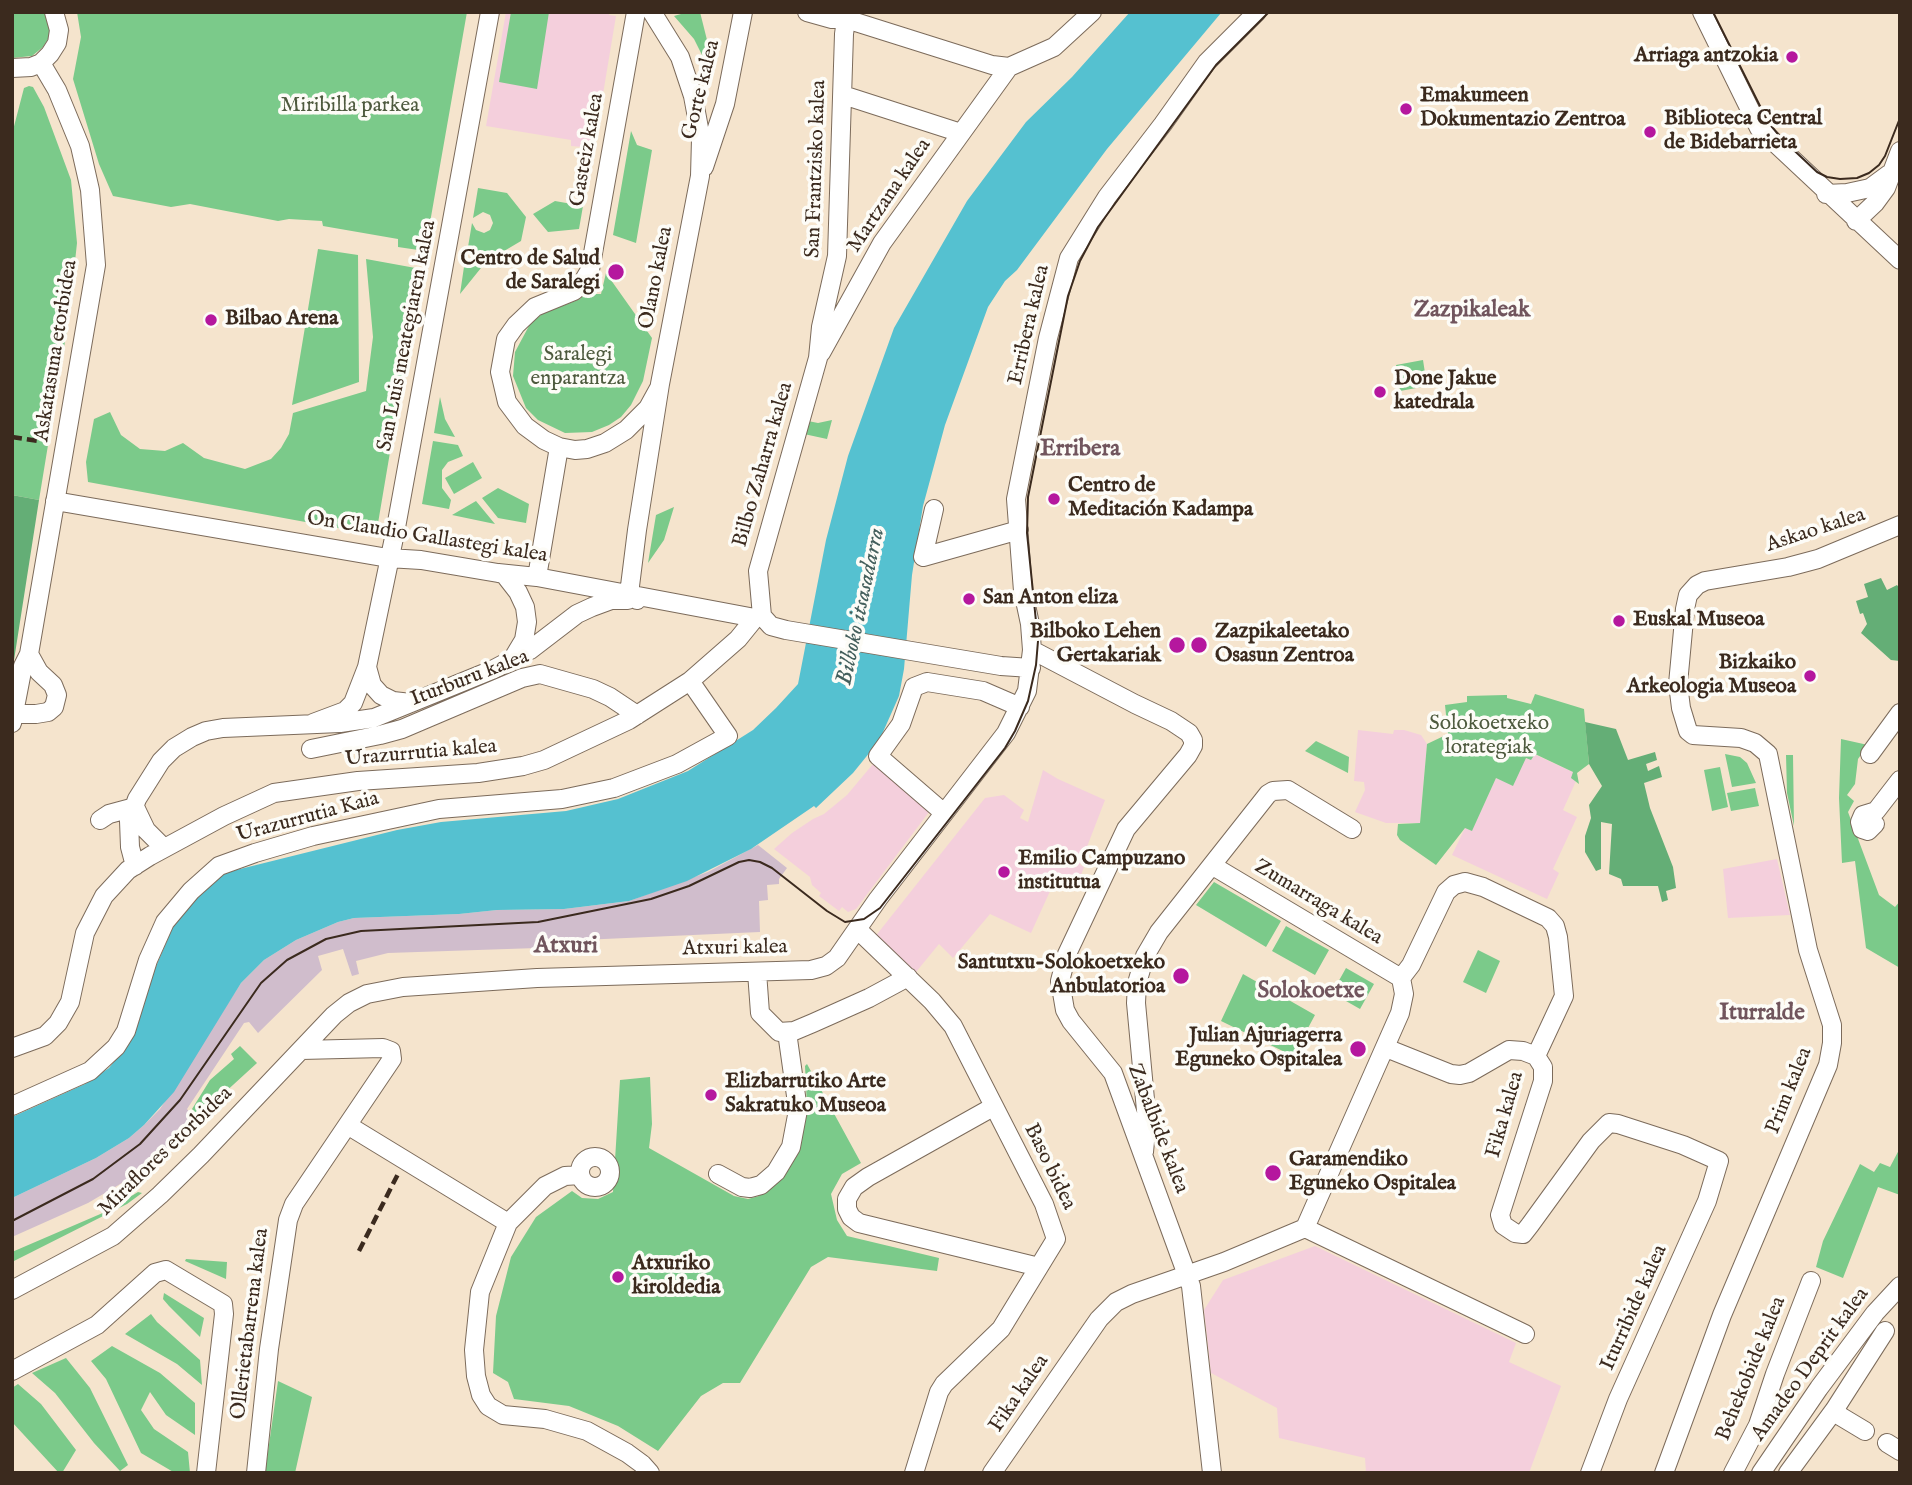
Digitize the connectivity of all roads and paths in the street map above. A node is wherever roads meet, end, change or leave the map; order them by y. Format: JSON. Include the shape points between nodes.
{"nodes":[{"id":1,"x":54,"y":12,"type":"edge"},
{"id":2,"x":490,"y":12,"type":"edge"},
{"id":3,"x":636,"y":12,"type":"edge"},
{"id":4,"x":652,"y":12,"type":"edge"},
{"id":5,"x":743,"y":12,"type":"edge"},
{"id":6,"x":807,"y":12,"type":"edge"},
{"id":7,"x":1092,"y":12,"type":"edge"},
{"id":8,"x":1257,"y":12,"type":"edge"},
{"id":9,"x":1702,"y":12,"type":"edge"},
{"id":10,"x":846,"y":16,"type":"edge"},
{"id":11,"x":662,"y":28,"type":"junction"},
{"id":12,"x":632,"y":37,"type":"junction"},
{"id":13,"x":41,"y":63,"type":"junction"},
{"id":14,"x":1009,"y":67,"type":"junction"},
{"id":15,"x":12,"y":68,"type":"edge"},
{"id":16,"x":843,"y":95,"type":"junction"},
{"id":17,"x":961,"y":133,"type":"junction"},
{"id":18,"x":1900,"y":151,"type":"edge"},
{"id":19,"x":1892,"y":172,"type":"junction"},
{"id":20,"x":700,"y":176,"type":"junction"},
{"id":21,"x":1826,"y":194,"type":"junction"},
{"id":22,"x":1856,"y":221,"type":"junction"},
{"id":23,"x":1900,"y":260,"type":"edge"},
{"id":24,"x":821,"y":327,"type":"joint"},
{"id":25,"x":818,"y":358,"type":"junction"},
{"id":26,"x":659,"y":388,"type":"junction"},
{"id":27,"x":559,"y":447,"type":"junction"},
{"id":28,"x":63,"y":456,"type":"junction"},
{"id":29,"x":55,"y":501,"type":"junction"},
{"id":30,"x":86,"y":505,"type":"junction"},
{"id":31,"x":934,"y":509,"type":"dead end"},
{"id":32,"x":1900,"y":525,"type":"edge"},
{"id":33,"x":1019,"y":530,"type":"junction"},
{"id":34,"x":388,"y":558,"type":"junction"},
{"id":35,"x":421,"y":560,"type":"junction"},
{"id":36,"x":504,"y":574,"type":"junction"},
{"id":37,"x":537,"y":577,"type":"junction"},
{"id":38,"x":382,"y":588,"type":"junction"},
{"id":39,"x":638,"y":597,"type":"junction"},
{"id":40,"x":758,"y":617,"type":"junction"},
{"id":41,"x":29,"y":654,"type":"junction"},
{"id":42,"x":1032,"y":659,"type":"junction"},
{"id":43,"x":512,"y":660,"type":"junction"},
{"id":44,"x":367,"y":667,"type":"junction"},
{"id":45,"x":690,"y":681,"type":"junction"},
{"id":46,"x":413,"y":703,"type":"junction"},
{"id":47,"x":1020,"y":707,"type":"junction"},
{"id":48,"x":1900,"y":713,"type":"edge"},
{"id":49,"x":637,"y":715,"type":"junction"},
{"id":50,"x":14,"y":718,"type":"edge"},
{"id":51,"x":313,"y":723,"type":"junction"},
{"id":52,"x":1688,"y":731,"type":"joint"},
{"id":53,"x":311,"y":749,"type":"dead end"},
{"id":54,"x":1870,"y":754,"type":"dead end"},
{"id":55,"x":1900,"y":780,"type":"edge"},
{"id":56,"x":135,"y":807,"type":"junction"},
{"id":57,"x":944,"y":813,"type":"junction"},
{"id":58,"x":100,"y":820,"type":"dead end"},
{"id":59,"x":1875,"y":824,"type":"dead end"},
{"id":60,"x":1352,"y":829,"type":"dead end"},
{"id":61,"x":157,"y":852,"type":"junction"},
{"id":62,"x":135,"y":866,"type":"junction"},
{"id":63,"x":1213,"y":866,"type":"junction"},
{"id":64,"x":857,"y":929,"type":"junction"},
{"id":65,"x":757,"y":972,"type":"junction"},
{"id":66,"x":908,"y":977,"type":"junction"},
{"id":67,"x":1401,"y":978,"type":"junction"},
{"id":68,"x":787,"y":1032,"type":"junction"},
{"id":69,"x":12,"y":1048,"type":"edge"},
{"id":70,"x":1386,"y":1048,"type":"junction"},
{"id":71,"x":301,"y":1050,"type":"junction"},
{"id":72,"x":1536,"y":1056,"type":"junction"},
{"id":73,"x":12,"y":1106,"type":"edge"},
{"id":74,"x":993,"y":1107,"type":"junction"},
{"id":75,"x":349,"y":1126,"type":"junction"},
{"id":76,"x":1144,"y":1152,"type":"junction"},
{"id":77,"x":1719,"y":1161,"type":"joint"},
{"id":78,"x":718,"y":1174,"type":"dead end"},
{"id":79,"x":580,"y":1175,"type":"dead end"},
{"id":80,"x":508,"y":1223,"type":"junction"},
{"id":81,"x":1305,"y":1228,"type":"junction"},
{"id":82,"x":1039,"y":1267,"type":"junction"},
{"id":83,"x":1188,"y":1275,"type":"junction"},
{"id":84,"x":1811,"y":1281,"type":"dead end"},
{"id":85,"x":1900,"y":1286,"type":"edge"},
{"id":86,"x":12,"y":1290,"type":"edge"},
{"id":87,"x":1868,"y":1321,"type":"junction"},
{"id":88,"x":1525,"y":1334,"type":"dead end"},
{"id":89,"x":1892,"y":1336,"type":"edge"},
{"id":90,"x":12,"y":1371,"type":"edge"},
{"id":91,"x":1835,"y":1409,"type":"junction"},
{"id":92,"x":1865,"y":1431,"type":"dead end"},
{"id":93,"x":1209,"y":1444,"type":"junction"},
{"id":94,"x":206,"y":1473,"type":"edge"},
{"id":95,"x":256,"y":1473,"type":"edge"},
{"id":96,"x":649,"y":1473,"type":"edge"},
{"id":97,"x":914,"y":1473,"type":"edge"},
{"id":98,"x":992,"y":1473,"type":"edge"},
{"id":99,"x":1203,"y":1473,"type":"edge"},
{"id":100,"x":1212,"y":1473,"type":"edge"},
{"id":101,"x":1590,"y":1473,"type":"edge"},
{"id":102,"x":1664,"y":1473,"type":"edge"},
{"id":103,"x":1733,"y":1473,"type":"edge"},
{"id":104,"x":1762,"y":1473,"type":"edge"},
{"id":105,"x":1788,"y":1473,"type":"edge"}],
"edges":[{"from":1,"to":13,"type":"street","via":[[57,43]]},
{"from":2,"to":34,"type":"street","name":"San Luis meategiaren kalea"},
{"from":3,"to":12,"type":"street","name":"Gasteiz kalea"},
{"from":4,"to":11,"type":"street","name":"Olano kalea"},
{"from":5,"to":20,"type":"street","name":"Gorte kalea","via":[[725,104]]},
{"from":6,"to":10,"type":"street","via":[[832,19]]},
{"from":7,"to":14,"type":"street","via":[[1054,47]]},
{"from":8,"to":33,"type":"street","name":"Erribera kalea","via":[[1207,62],[1107,197],[1069,258],[1019,480]]},
{"from":9,"to":21,"type":"street","via":[[1759,128]]},
{"from":10,"to":14,"type":"street"},
{"from":10,"to":16,"type":"street","name":"San Frantzisko kalea"},
{"from":11,"to":12,"type":"street","via":[[647,27]]},
{"from":11,"to":20,"type":"street","name":"Olano kalea","via":[[680,57],[693,96],[701,139]]},
{"from":12,"to":27,"type":"street","name":"Gasteiz kalea","via":[[590,270],[574,291],[526,315],[506,338],[501,358],[507,402],[525,426]]},
{"from":13,"to":15,"type":"street"},
{"from":13,"to":28,"type":"street","name":"Askatasuna etorbidea","via":[[80,146],[95,247],[96,265]]},
{"from":14,"to":17,"type":"street","name":"Martzana kalea"},
{"from":16,"to":17,"type":"street"},
{"from":16,"to":24,"type":"street","name":"San Frantzisko kalea","via":[[837,257]]},
{"from":17,"to":25,"type":"street","name":"Martzana kalea","via":[[882,243]]},
{"from":18,"to":19,"type":"street"},
{"from":19,"to":21,"type":"street","via":[[1870,188]]},
{"from":19,"to":22,"type":"street","via":[[1875,203]]},
{"from":20,"to":26,"type":"street","name":"Olano kalea"},
{"from":21,"to":22,"type":"street"},
{"from":22,"to":23,"type":"street"},
{"from":24,"to":25,"type":"street","name":"Bilbo Zaharra kalea"},
{"from":25,"to":40,"type":"street","name":"Bilbo Zaharra kalea","via":[[760,564]]},
{"from":26,"to":27,"type":"street","via":[[648,408],[606,443],[587,449]]},
{"from":26,"to":39,"type":"street","name":"Olano kalea"},
{"from":27,"to":37,"type":"street"},
{"from":28,"to":29,"type":"street","name":"Askatasuna etorbidea"},
{"from":28,"to":30,"type":"street","via":[[77,499]]},
{"from":29,"to":30,"type":"street","name":"On Claudio Gallastegi kalea"},
{"from":29,"to":41,"type":"street","name":"Askatasuna etorbidea"},
{"from":30,"to":34,"type":"street","name":"On Claudio Gallastegi kalea"},
{"from":31,"to":33,"type":"street","via":[[923,556]]},
{"from":32,"to":52,"type":"street","name":"Askao kalea","via":[[1818,559],[1697,585],[1688,595],[1685,609],[1678,684]]},
{"from":33,"to":42,"type":"street","name":"Erribera kalea"},
{"from":34,"to":35,"type":"street","name":"On Claudio Gallastegi kalea"},
{"from":34,"to":38,"type":"street","name":"San Luis meategiaren kalea"},
{"from":35,"to":36,"type":"street","name":"On Claudio Gallastegi kalea"},
{"from":35,"to":38,"type":"street","via":[[396,571]]},
{"from":36,"to":37,"type":"street","name":"On Claudio Gallastegi kalea"},
{"from":36,"to":43,"type":"street","via":[[518,592],[527,622],[524,640]]},
{"from":37,"to":39,"type":"street","name":"On Claudio Gallastegi kalea"},
{"from":38,"to":44,"type":"street","name":"San Luis meategiaren kalea"},
{"from":39,"to":40,"type":"street","name":"On Claudio Gallastegi kalea"},
{"from":39,"to":43,"type":"street","via":[[611,600],[577,614]]},
{"from":40,"to":42,"type":"street","name":"On Claudio Gallastegi kalea","via":[[771,626],[1001,666]]},
{"from":40,"to":45,"type":"street","name":"Urazurrutia kalea"},
{"from":41,"to":50,"type":"street","name":"Askatasuna etorbidea"},
{"from":41,"to":50,"type":"street","name":"Askatasuna etorbidea","via":[[57,695],[48,712]]},
{"from":42,"to":47,"type":"street","name":"Atxuri kalea"},
{"from":42,"to":76,"type":"street","name":"Zabalbide kalea","via":[[1171,721],[1193,740],[1188,755],[1126,830],[1067,954],[1060,981],[1070,1021],[1113,1073]]},
{"from":43,"to":46,"type":"street"},
{"from":44,"to":46,"type":"street","via":[[372,685],[381,695]]},
{"from":44,"to":51,"type":"street","name":"San Luis meategiaren kalea","via":[[353,703],[345,711]]},
{"from":45,"to":49,"type":"street","name":"Urazurrutia kalea"},
{"from":45,"to":73,"type":"street","name":"Urazurrutia Kaia","via":[[728,736],[677,764],[614,788],[562,799],[439,809],[313,836],[219,866],[165,922],[116,1047],[90,1071]]},
{"from":46,"to":51,"type":"street","via":[[374,718]]},
{"from":47,"to":57,"type":"street","name":"Atxuri kalea","via":[[1002,739]]},
{"from":47,"to":57,"type":"street","via":[[983,691],[927,682],[914,687],[901,724],[878,756]]},
{"from":48,"to":54,"type":"street"},
{"from":49,"to":53,"type":"street","name":"Iturburu kalea","via":[[593,689],[540,674],[402,729]]},
{"from":49,"to":61,"type":"street","name":"Urazurrutia kalea","via":[[523,766],[274,793]]},
{"from":51,"to":56,"type":"street","via":[[223,728],[192,737],[162,761]]},
{"from":52,"to":102,"type":"street","name":"Prim kalea","via":[[1698,736],[1741,738],[1768,754],[1808,950],[1832,1025],[1832,1043],[1828,1065],[1722,1315]]},
{"from":55,"to":59,"type":"street","via":[[1877,811],[1863,815],[1860,822],[1868,831]]},
{"from":56,"to":58,"type":"street"},
{"from":56,"to":61,"type":"street"},
{"from":56,"to":62,"type":"street","via":[[129,821]]},
{"from":57,"to":64,"type":"street","name":"Atxuri kalea"},
{"from":60,"to":63,"type":"street","via":[[1280,789],[1268,794]]},
{"from":61,"to":62,"type":"street","name":"Urazurrutia kalea"},
{"from":62,"to":69,"type":"street","name":"Urazurrutia kalea","via":[[104,896],[93,916],[65,1012],[45,1036]]},
{"from":63,"to":67,"type":"street","name":"Zumarraga kalea"},
{"from":63,"to":76,"type":"street","via":[[1159,932],[1137,983],[1147,1121]]},
{"from":64,"to":65,"type":"street","name":"Atxuri kalea","via":[[827,966],[811,971]]},
{"from":64,"to":66,"type":"street","name":"Baso bidea"},
{"from":65,"to":68,"type":"street","via":[[760,1013],[779,1032]]},
{"from":65,"to":71,"type":"street","name":"Atxuri kalea","via":[[403,987],[367,994],[349,1003]]},
{"from":66,"to":68,"type":"street"},
{"from":66,"to":74,"type":"street","name":"Baso bidea","via":[[953,1026]]},
{"from":67,"to":70,"type":"street","via":[[1404,994]]},
{"from":67,"to":72,"type":"street","via":[[1454,885],[1483,887],[1548,918],[1558,937],[1564,996]]},
{"from":68,"to":78,"type":"street","via":[[798,1110],[791,1147],[776,1172],[750,1188]]},
{"from":70,"to":72,"type":"street","name":"Fika kalea","via":[[1460,1075],[1509,1050]]},
{"from":70,"to":81,"type":"street"},
{"from":71,"to":75,"type":"street","name":"Ollerietabarrena kalea","via":[[391,1051],[388,1069]]},
{"from":71,"to":86,"type":"street","name":"Miraflores etorbidea","via":[[160,1195],[113,1236]]},
{"from":72,"to":77,"type":"street","name":"Fika kalea","via":[[1543,1067],[1543,1081],[1500,1214],[1503,1225],[1515,1233],[1523,1234],[1609,1123]]},
{"from":74,"to":82,"type":"street","name":"Baso bidea","via":[[1054,1230],[1056,1239]]},
{"from":74,"to":82,"type":"street","via":[[868,1177],[854,1187],[847,1209],[859,1223]]},
{"from":75,"to":80,"type":"street"},
{"from":75,"to":95,"type":"street","name":"Ollerietabarrena kalea","via":[[294,1204],[288,1220]]},
{"from":76,"to":83,"type":"street","name":"Zabalbide kalea"},
{"from":77,"to":101,"type":"street","name":"Iturribide kalea","via":[[1707,1201],[1618,1399]]},
{"from":79,"to":80,"type":"street","via":[[565,1176],[545,1186]]},
{"from":80,"to":96,"type":"street","via":[[480,1292],[476,1317],[474,1350],[481,1395],[503,1415],[545,1419],[587,1431],[627,1453]]},
{"from":81,"to":83,"type":"street","name":"Fika kalea"},
{"from":81,"to":88,"type":"street"},
{"from":82,"to":97,"type":"street","name":"Baso bidea","via":[[1001,1329],[943,1384]]},
{"from":83,"to":93,"type":"street","name":"Zabalbide kalea"},
{"from":83,"to":98,"type":"street","name":"Fika kalea","via":[[1132,1294],[1099,1319]]},
{"from":84,"to":103,"type":"street","name":"Behekobide kalea","via":[[1758,1425]]},
{"from":85,"to":87,"type":"street","name":"Amadeo Deprit kalea"},
{"from":87,"to":89,"type":"street"},
{"from":87,"to":104,"type":"street","name":"Amadeo Deprit kalea"},
{"from":89,"to":91,"type":"street"},
{"from":90,"to":94,"type":"street","via":[[97,1325],[155,1273],[166,1270],[223,1304]]},
{"from":91,"to":92,"type":"street"},
{"from":91,"to":105,"type":"street"},
{"from":93,"to":99,"type":"street"},
{"from":93,"to":100,"type":"street","name":"Zabalbide kalea"}]}
